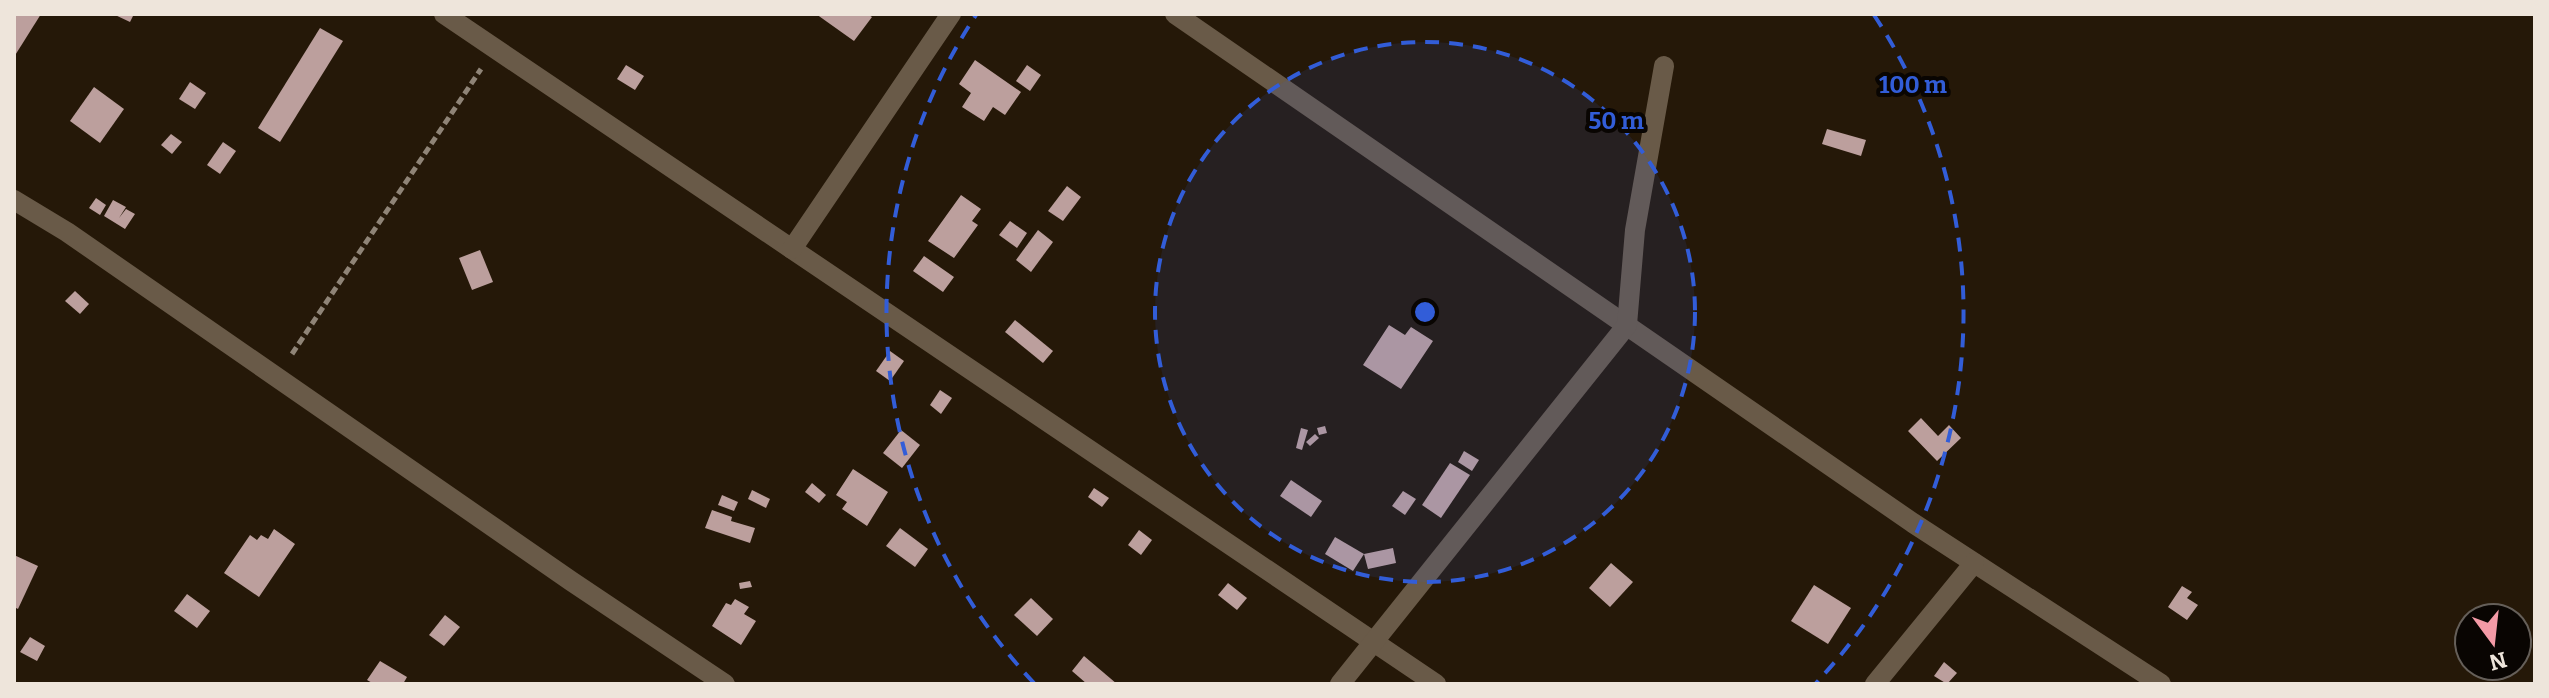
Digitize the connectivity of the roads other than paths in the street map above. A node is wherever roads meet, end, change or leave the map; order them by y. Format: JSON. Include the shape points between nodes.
{"nodes":[{"id":1,"x":444,"y":14,"type":"edge"},
{"id":2,"x":951,"y":14,"type":"edge"},
{"id":3,"x":1175,"y":14,"type":"edge"},
{"id":4,"x":1664,"y":66,"type":"dead end"},
{"id":5,"x":14,"y":200,"type":"edge"},
{"id":6,"x":792,"y":249,"type":"junction"},
{"id":7,"x":1627,"y":325,"type":"junction"},
{"id":8,"x":1974,"y":563,"type":"junction"},
{"id":9,"x":1373,"y":642,"type":"junction"},
{"id":10,"x":725,"y":684,"type":"edge"},
{"id":11,"x":1340,"y":684,"type":"edge"},
{"id":12,"x":1436,"y":684,"type":"edge"},
{"id":13,"x":1875,"y":684,"type":"edge"},
{"id":14,"x":2161,"y":684,"type":"edge"}],
"edges":[{"from":1,"to":6,"type":"street"},
{"from":2,"to":6,"type":"street"},
{"from":3,"to":7,"type":"street"},
{"from":4,"to":7,"type":"street","via":[[1635,230]]},
{"from":5,"to":10,"type":"street"},
{"from":6,"to":9,"type":"street"},
{"from":7,"to":8,"type":"street"},
{"from":7,"to":9,"type":"street"},
{"from":8,"to":13,"type":"street"},
{"from":8,"to":14,"type":"street"},
{"from":9,"to":11,"type":"street"},
{"from":9,"to":12,"type":"street"}]}
